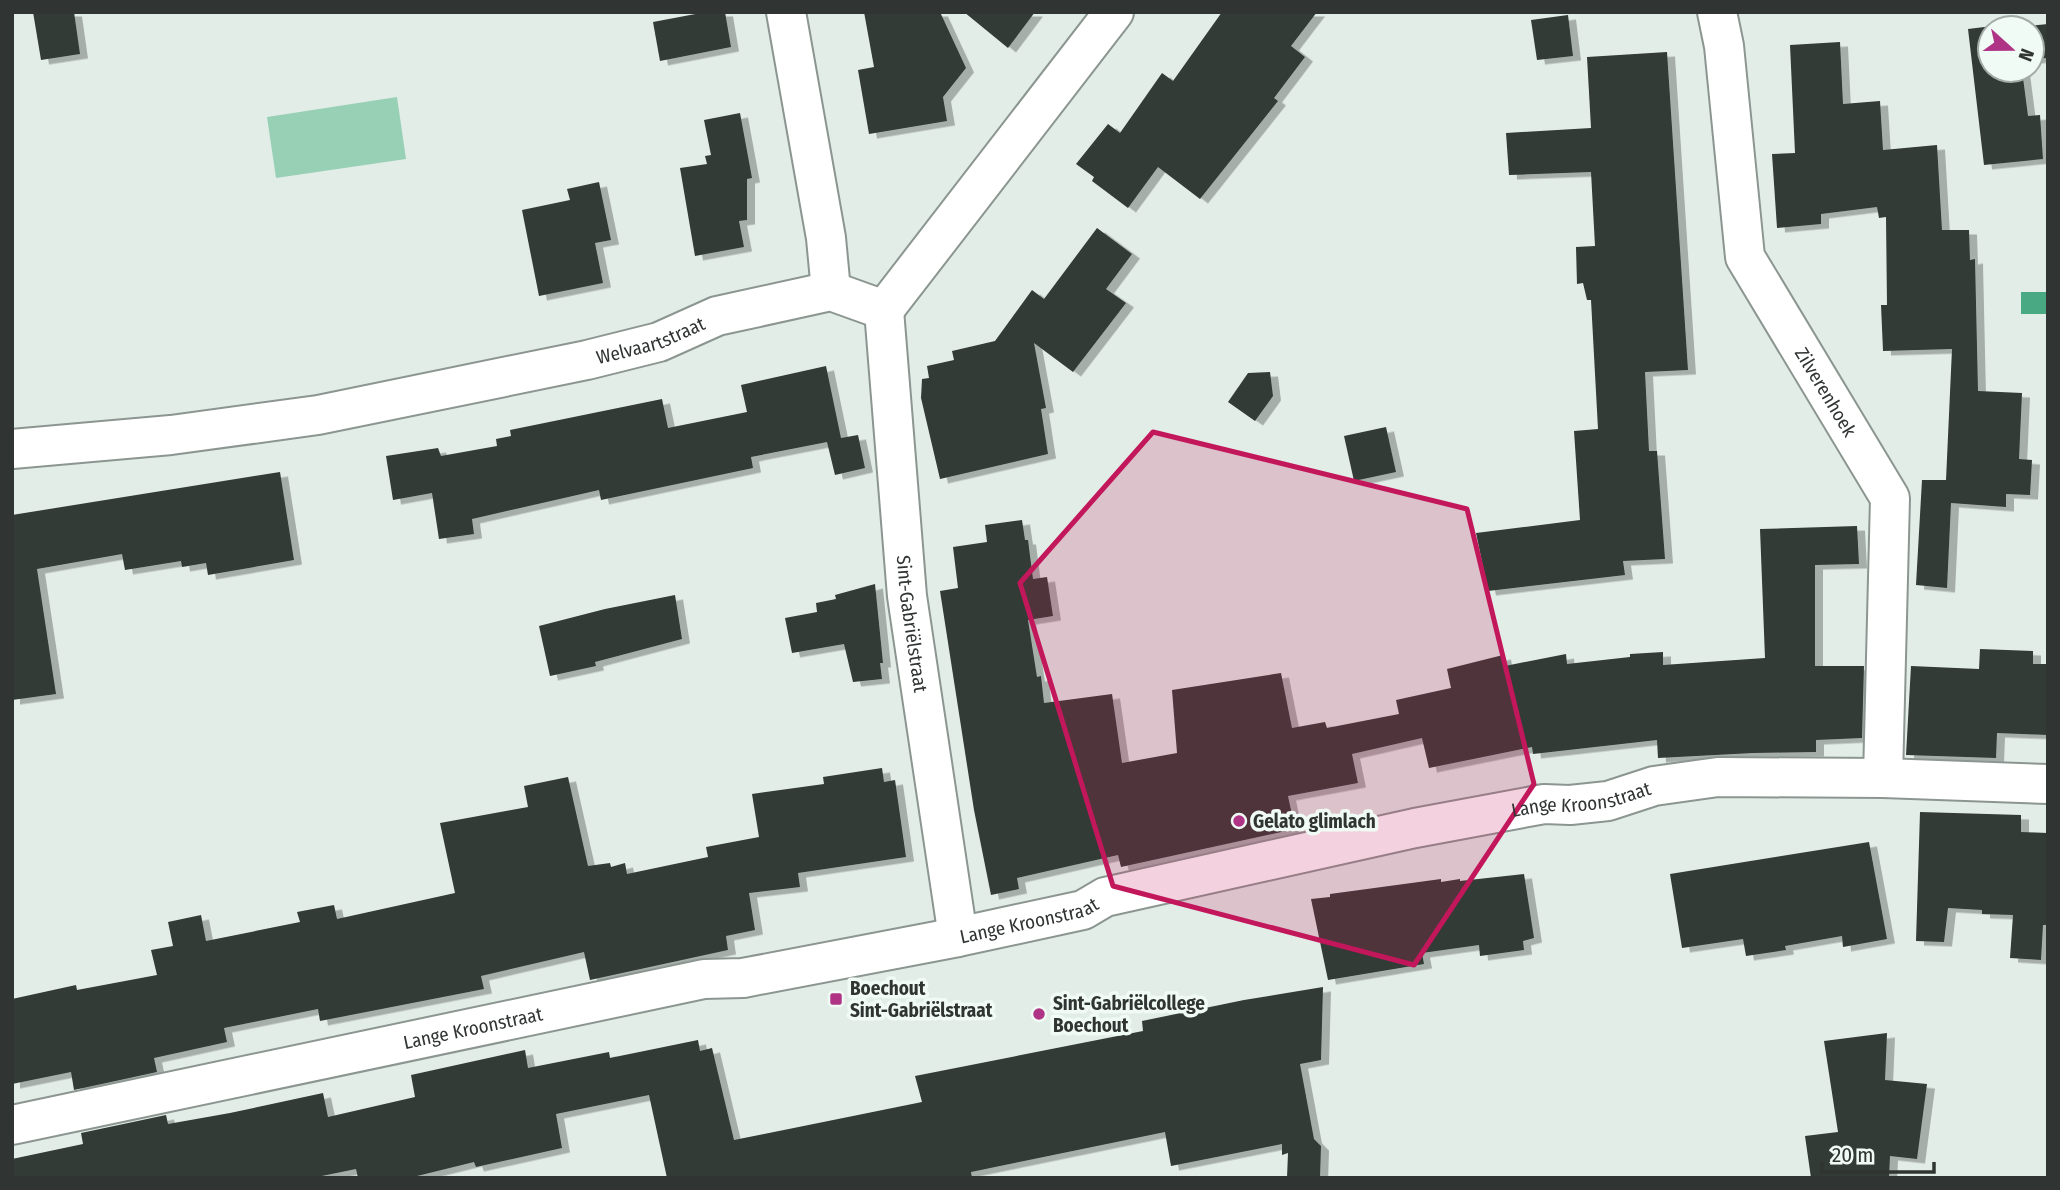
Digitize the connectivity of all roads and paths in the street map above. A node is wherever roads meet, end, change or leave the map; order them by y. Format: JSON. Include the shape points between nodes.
{"nodes":[{"id":1,"x":786,"y":12,"type":"edge"},
{"id":2,"x":1114,"y":12,"type":"edge"},
{"id":3,"x":1717,"y":12,"type":"edge"},
{"id":4,"x":831,"y":291,"type":"junction"},
{"id":5,"x":884,"y":310,"type":"junction"},
{"id":6,"x":27,"y":448,"type":"edge"},
{"id":7,"x":1883,"y":778,"type":"junction"},
{"id":8,"x":2048,"y":784,"type":"edge"},
{"id":9,"x":958,"y":937,"type":"junction"},
{"id":10,"x":12,"y":1125,"type":"edge"}],
"edges":[{"from":1,"to":4,"type":"street","via":[[826,238]]},
{"from":2,"to":5,"type":"street"},
{"from":3,"to":7,"type":"street","name":"Zilverenhoek","via":[[1745,257],[1891,498]]},
{"from":4,"to":5,"type":"street"},
{"from":4,"to":6,"type":"street","name":"Welvaartstraat","via":[[717,316],[659,342],[587,360],[318,415]]},
{"from":5,"to":9,"type":"street","name":"Sint-Gabriëlstraat","via":[[907,596]]},
{"from":7,"to":8,"type":"street","name":"Lange Kroonstraat"},
{"from":7,"to":9,"type":"street","name":"Lange Kroonstraat","via":[[1718,776],[1654,786],[1608,801],[1544,804],[1130,891],[1105,897],[1083,910]]},
{"from":9,"to":10,"type":"street","name":"Lange Kroonstraat","via":[[743,978],[704,979]]}]}
